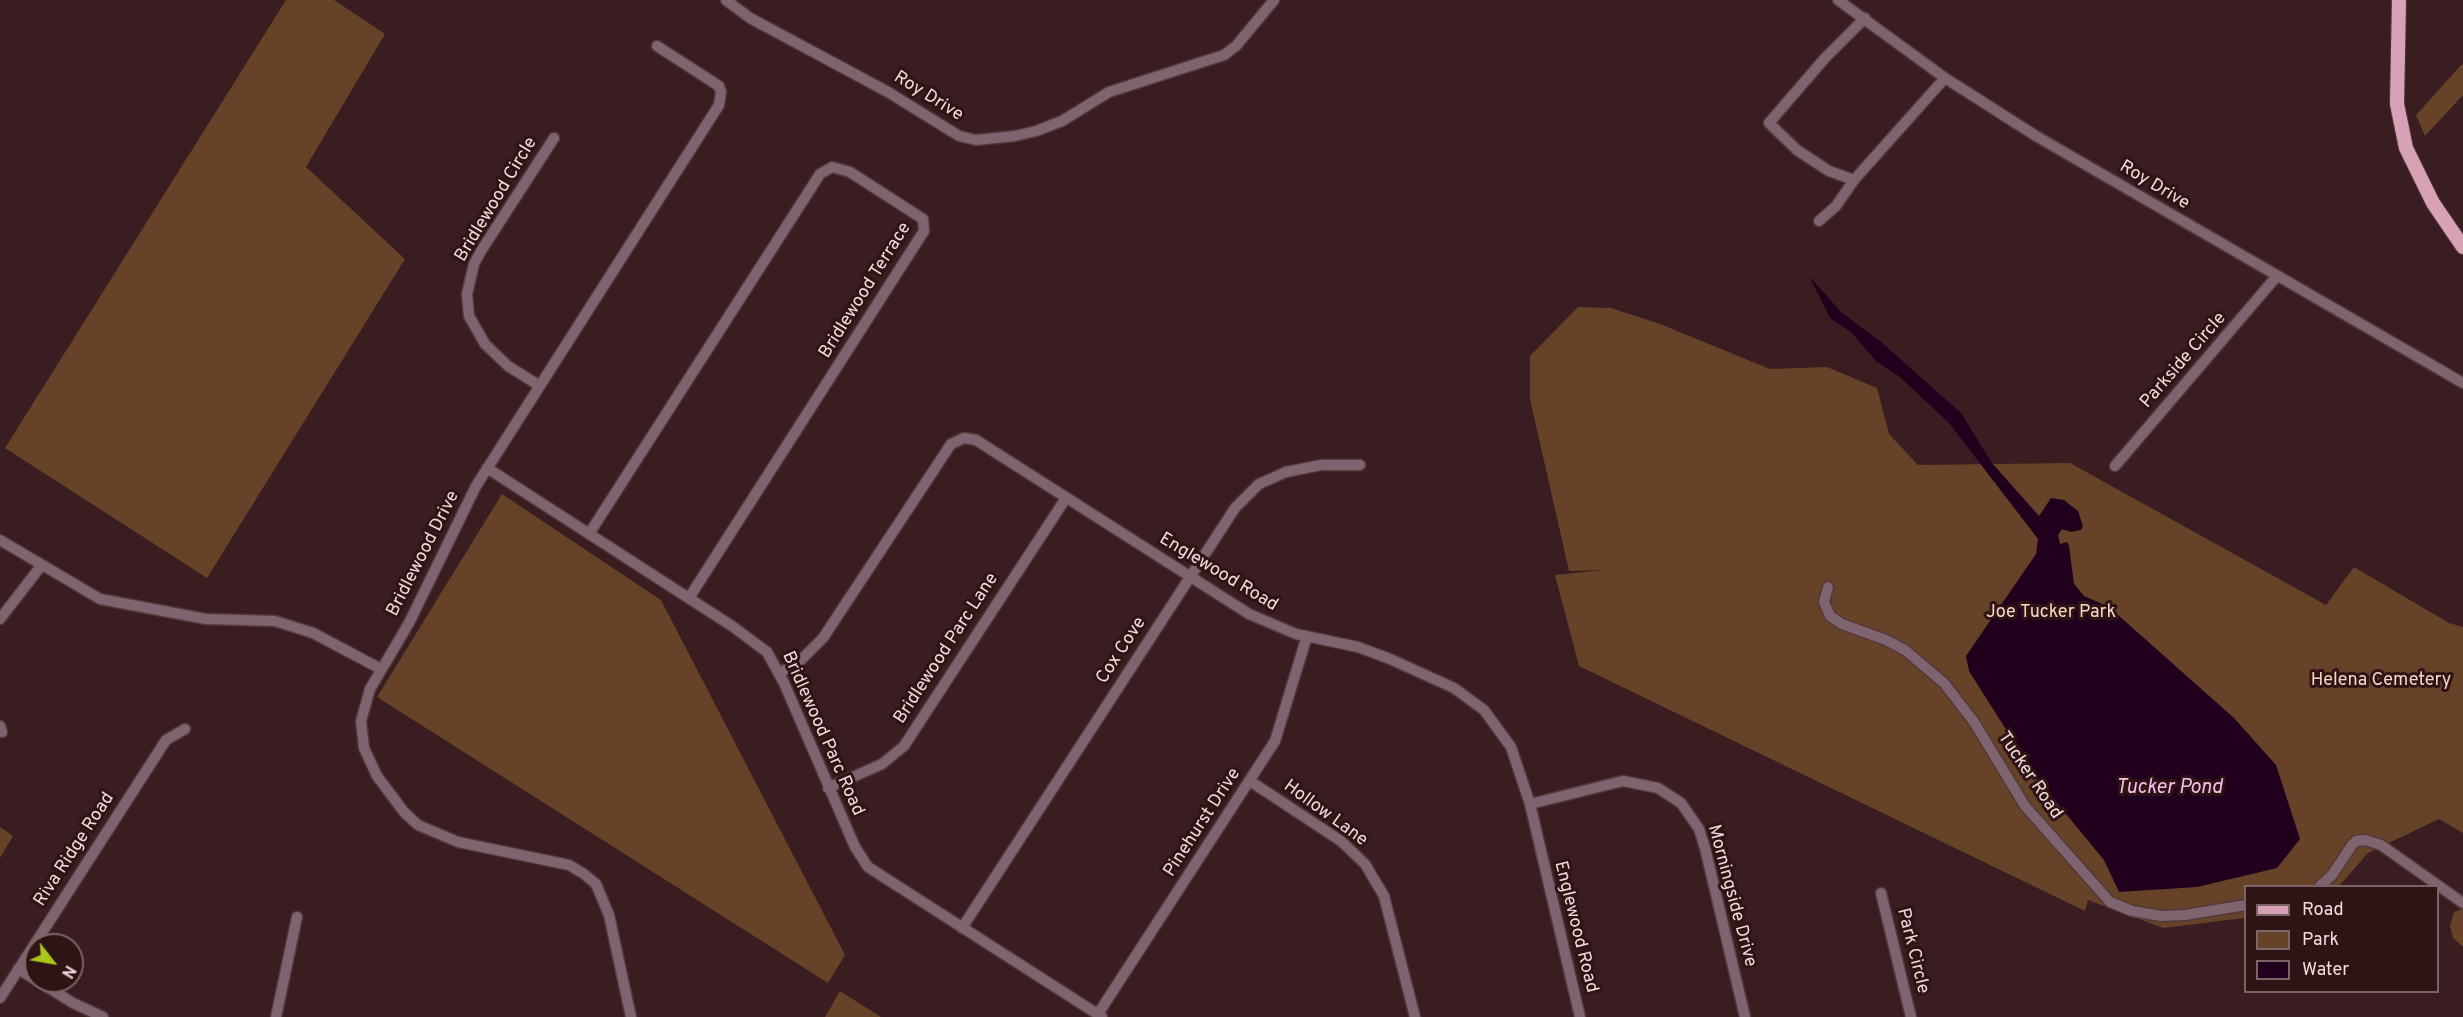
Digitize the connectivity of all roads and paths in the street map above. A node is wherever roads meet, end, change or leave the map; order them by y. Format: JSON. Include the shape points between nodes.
{"nodes":[{"id":1,"x":726,"y":0,"type":"edge"},
{"id":2,"x":1274,"y":0,"type":"edge"},
{"id":3,"x":1838,"y":0,"type":"edge"},
{"id":4,"x":2399,"y":0,"type":"edge"},
{"id":5,"x":1865,"y":18,"type":"junction"},
{"id":6,"x":657,"y":46,"type":"dead end"},
{"id":7,"x":1946,"y":78,"type":"junction"},
{"id":8,"x":554,"y":138,"type":"dead end"},
{"id":9,"x":1854,"y":180,"type":"junction"},
{"id":10,"x":1819,"y":221,"type":"dead end"},
{"id":11,"x":2463,"y":247,"type":"edge"},
{"id":12,"x":2276,"y":276,"type":"junction"},
{"id":13,"x":2463,"y":384,"type":"edge"},
{"id":14,"x":540,"y":386,"type":"junction"},
{"id":15,"x":1360,"y":465,"type":"dead end"},
{"id":16,"x":2115,"y":466,"type":"dead end"},
{"id":17,"x":487,"y":468,"type":"junction"},
{"id":18,"x":1066,"y":498,"type":"junction"},
{"id":19,"x":589,"y":534,"type":"junction"},
{"id":20,"x":0,"y":540,"type":"edge"},
{"id":21,"x":41,"y":566,"type":"junction"},
{"id":22,"x":1189,"y":577,"type":"junction"},
{"id":23,"x":1828,"y":586,"type":"dead end"},
{"id":24,"x":689,"y":598,"type":"junction"},
{"id":25,"x":0,"y":619,"type":"edge"},
{"id":26,"x":1307,"y":636,"type":"junction"},
{"id":27,"x":381,"y":669,"type":"junction"},
{"id":28,"x":780,"y":673,"type":"junction"},
{"id":29,"x":185,"y":729,"type":"dead end"},
{"id":30,"x":1250,"y":781,"type":"junction"},
{"id":31,"x":828,"y":788,"type":"junction"},
{"id":32,"x":1530,"y":804,"type":"junction"},
{"id":33,"x":2321,"y":885,"type":"edge"},
{"id":34,"x":2437,"y":885,"type":"edge"},
{"id":35,"x":2439,"y":886,"type":"edge"},
{"id":36,"x":1881,"y":893,"type":"dead end"},
{"id":37,"x":2463,"y":903,"type":"edge"},
{"id":38,"x":2244,"y":905,"type":"edge"},
{"id":39,"x":297,"y":917,"type":"dead end"},
{"id":40,"x":962,"y":928,"type":"junction"},
{"id":41,"x":18,"y":969,"type":"junction"},
{"id":42,"x":24,"y":972,"type":"edge"},
{"id":43,"x":57,"y":993,"type":"edge"},
{"id":44,"x":0,"y":998,"type":"edge"},
{"id":45,"x":1100,"y":1016,"type":"edge"},
{"id":46,"x":103,"y":1017,"type":"edge"},
{"id":47,"x":276,"y":1017,"type":"edge"},
{"id":48,"x":631,"y":1017,"type":"edge"},
{"id":49,"x":1415,"y":1017,"type":"edge"},
{"id":50,"x":1580,"y":1017,"type":"edge"},
{"id":51,"x":1745,"y":1017,"type":"edge"},
{"id":52,"x":1911,"y":1017,"type":"edge"}],
"edges":[{"from":1,"to":2,"type":"street","name":"Roy Drive","via":[[750,18],[869,81],[959,136],[976,140],[1036,131],[1062,122],[1109,92],[1224,55]]},
{"from":3,"to":5,"type":"street","name":"Roy Drive"},
{"from":4,"to":11,"type":"main road","via":[[2397,104],[2406,148],[2433,203]]},
{"from":5,"to":7,"type":"street","name":"Roy Drive"},
{"from":5,"to":9,"type":"street","via":[[1769,123],[1810,159]]},
{"from":6,"to":14,"type":"street","name":"Bridlewood Drive","via":[[719,86],[719,105]]},
{"from":7,"to":9,"type":"street"},
{"from":7,"to":12,"type":"street","name":"Roy Drive","via":[[2036,136]]},
{"from":8,"to":14,"type":"street","name":"Bridlewood Circle","via":[[474,264],[468,285],[468,309],[475,331],[508,366]]},
{"from":9,"to":10,"type":"street","via":[[1836,206]]},
{"from":12,"to":13,"type":"street","name":"Roy Drive"},
{"from":12,"to":16,"type":"street","name":"Parkside Circle"},
{"from":14,"to":17,"type":"street","name":"Bridlewood Drive"},
{"from":15,"to":22,"type":"street","name":"Cox Cove","via":[[1301,468],[1259,484],[1235,507]]},
{"from":17,"to":19,"type":"street","name":"Bridlewood Parc Road"},
{"from":17,"to":27,"type":"street","name":"Bridlewood Drive","via":[[409,623]]},
{"from":18,"to":22,"type":"street","name":"Englewood Road"},
{"from":18,"to":28,"type":"street","name":"Englewood Road","via":[[976,440],[957,440],[943,455],[823,638],[801,660]]},
{"from":18,"to":31,"type":"street","name":"Bridlewood Parc Lane","via":[[904,746],[882,764]]},
{"from":19,"to":24,"type":"street","name":"Bridlewood Parc Road"},
{"from":19,"to":24,"type":"street","name":"Bridlewood Terrace","via":[[820,174],[832,167],[850,172],[922,219],[924,231]]},
{"from":20,"to":21,"type":"street"},
{"from":21,"to":25,"type":"street"},
{"from":21,"to":27,"type":"street","via":[[100,599],[206,619],[275,621],[313,633]]},
{"from":22,"to":26,"type":"street","name":"Englewood Road","via":[[1249,614]]},
{"from":22,"to":40,"type":"street","name":"Cox Cove"},
{"from":23,"to":38,"type":"street","name":"Tucker Road","via":[[1824,602],[1830,616],[1905,651],[1944,683],[1969,715],[2025,807],[2110,902],[2161,916]]},
{"from":24,"to":28,"type":"street","name":"Bridlewood Parc Road","via":[[754,641],[767,652]]},
{"from":26,"to":30,"type":"street","name":"Pinehurst Drive","via":[[1282,723]]},
{"from":26,"to":32,"type":"street","name":"Englewood Road","via":[[1372,652],[1470,698],[1484,710],[1511,747]]},
{"from":27,"to":48,"type":"street","name":"Bridlewood Drive","via":[[370,689],[361,721],[364,748],[377,776],[405,812],[426,830],[458,842],[554,861],[578,869],[590,878],[609,915]]},
{"from":28,"to":31,"type":"street","name":"Bridlewood Parc Road"},
{"from":29,"to":41,"type":"street","name":"Riva Ridge Road","via":[[166,740]]},
{"from":30,"to":45,"type":"street","name":"Pinehurst Drive"},
{"from":30,"to":49,"type":"street","name":"Hollow Lane","via":[[1341,841],[1365,864],[1384,896]]},
{"from":31,"to":40,"type":"street","name":"Bridlewood Parc Road","via":[[868,867]]},
{"from":32,"to":50,"type":"street","name":"Englewood Road"},
{"from":32,"to":51,"type":"street","name":"Morningside Drive","via":[[1623,781],[1658,788],[1681,802],[1699,829],[1705,848]]},
{"from":33,"to":34,"type":"street","via":[[2352,845],[2365,840],[2380,845]]},
{"from":35,"to":37,"type":"street"},
{"from":36,"to":52,"type":"street","name":"Park Circle"},
{"from":39,"to":47,"type":"street"},
{"from":40,"to":45,"type":"street"},
{"from":41,"to":42,"type":"street"},
{"from":41,"to":44,"type":"street","name":"Riva Ridge Road"},
{"from":43,"to":46,"type":"street"}]}
